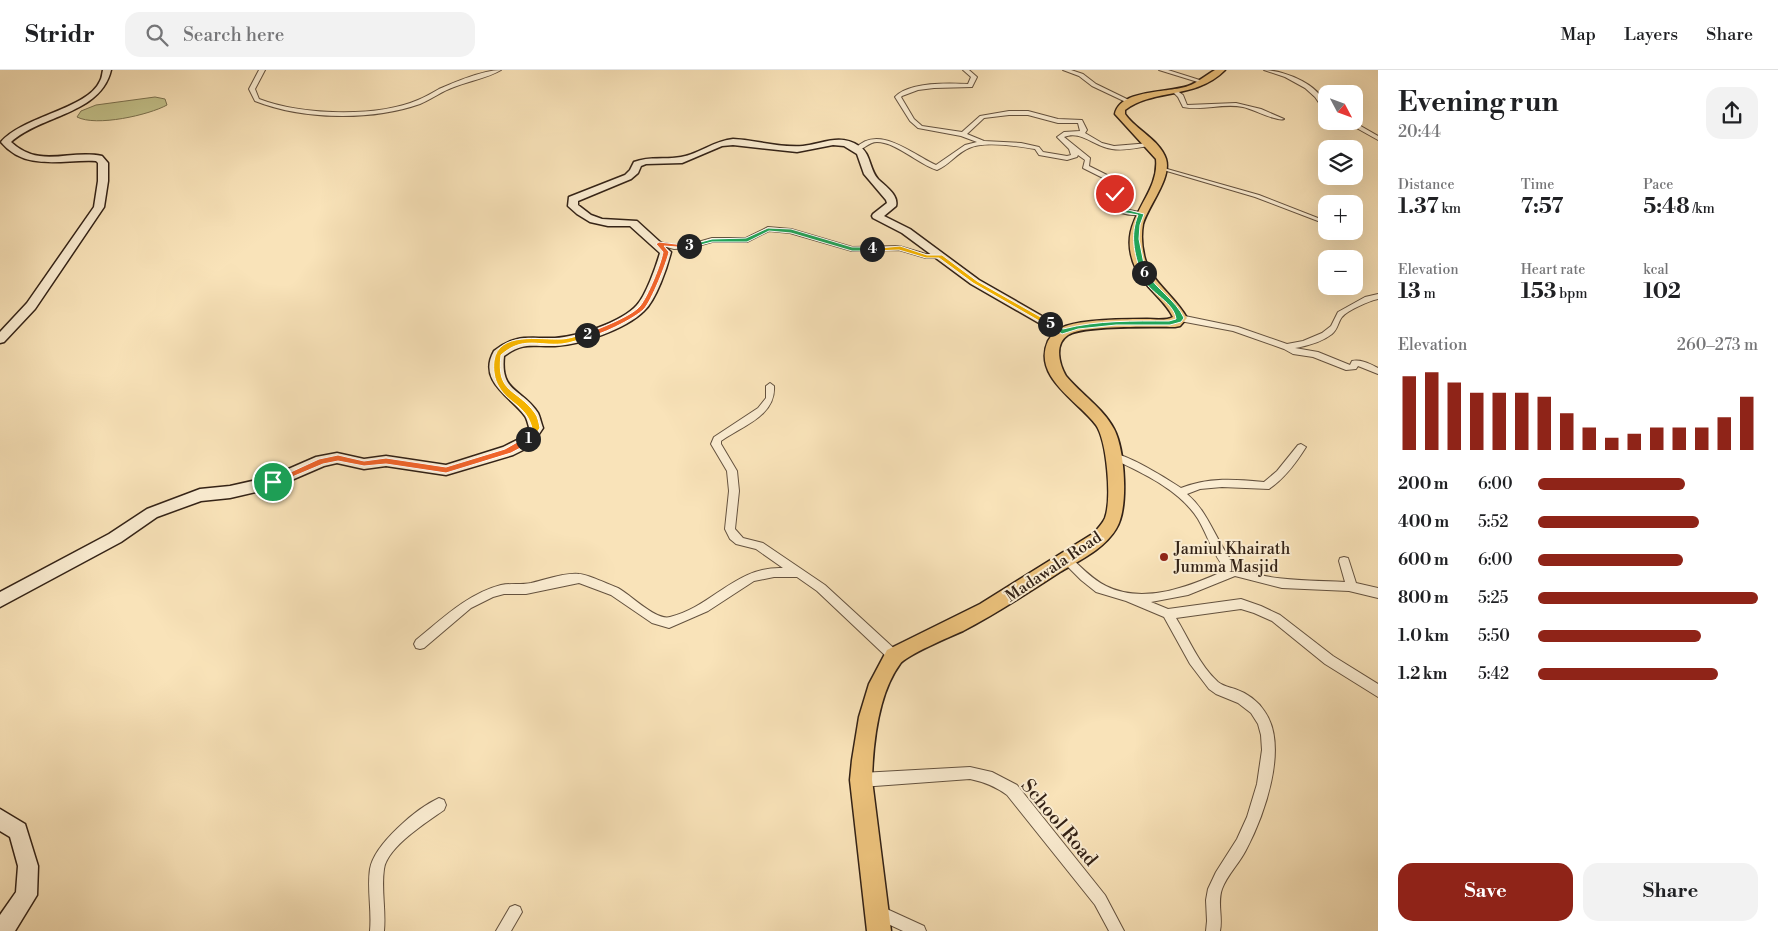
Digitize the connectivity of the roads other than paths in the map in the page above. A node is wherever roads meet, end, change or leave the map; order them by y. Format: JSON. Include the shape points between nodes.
{"nodes":[{"id":1,"x":107,"y":70,"type":"edge"},
{"id":2,"x":262,"y":70,"type":"edge"},
{"id":3,"x":498,"y":70,"type":"edge"},
{"id":4,"x":966,"y":70,"type":"edge"},
{"id":5,"x":1066,"y":70,"type":"edge"},
{"id":6,"x":1162,"y":70,"type":"edge"},
{"id":7,"x":1221,"y":70,"type":"edge"},
{"id":8,"x":1267,"y":70,"type":"edge"},
{"id":9,"x":1202,"y":82,"type":"junction"},
{"id":10,"x":1176,"y":92,"type":"junction"},
{"id":11,"x":1318,"y":98,"type":"edge"},
{"id":12,"x":1130,"y":102,"type":"junction"},
{"id":13,"x":67,"y":109,"type":"junction"},
{"id":14,"x":1281,"y":119,"type":"dead end"},
{"id":15,"x":1363,"y":130,"type":"edge"},
{"id":16,"x":1082,"y":133,"type":"junction"},
{"id":17,"x":963,"y":134,"type":"junction"},
{"id":18,"x":0,"y":135,"type":"edge"},
{"id":19,"x":1378,"y":138,"type":"edge"},
{"id":20,"x":983,"y":143,"type":"junction"},
{"id":21,"x":1148,"y":144,"type":"junction"},
{"id":22,"x":1072,"y":148,"type":"junction"},
{"id":23,"x":858,"y":149,"type":"junction"},
{"id":24,"x":1162,"y":168,"type":"junction"},
{"id":25,"x":1142,"y":214,"type":"junction"},
{"id":26,"x":1318,"y":219,"type":"edge"},
{"id":27,"x":659,"y":244,"type":"junction"},
{"id":28,"x":940,"y":256,"type":"junction"},
{"id":29,"x":1378,"y":296,"type":"edge"},
{"id":30,"x":1180,"y":318,"type":"junction"},
{"id":31,"x":1062,"y":332,"type":"junction"},
{"id":32,"x":0,"y":339,"type":"edge"},
{"id":33,"x":1287,"y":347,"type":"junction"},
{"id":34,"x":1378,"y":372,"type":"edge"},
{"id":35,"x":770,"y":386,"type":"dead end"},
{"id":36,"x":1301,"y":447,"type":"dead end"},
{"id":37,"x":1114,"y":456,"type":"junction"},
{"id":38,"x":1180,"y":493,"type":"junction"},
{"id":39,"x":1066,"y":560,"type":"junction"},
{"id":40,"x":1344,"y":561,"type":"dead end"},
{"id":41,"x":1234,"y":571,"type":"junction"},
{"id":42,"x":800,"y":573,"type":"junction"},
{"id":43,"x":1352,"y":588,"type":"junction"},
{"id":44,"x":1378,"y":593,"type":"edge"},
{"id":45,"x":1125,"y":597,"type":"junction"},
{"id":46,"x":0,"y":600,"type":"edge"},
{"id":47,"x":1168,"y":614,"type":"junction"},
{"id":48,"x":420,"y":644,"type":"dead end"},
{"id":49,"x":894,"y":656,"type":"junction"},
{"id":50,"x":1378,"y":691,"type":"edge"},
{"id":51,"x":861,"y":780,"type":"junction"},
{"id":52,"x":439,"y":805,"type":"dead end"},
{"id":53,"x":0,"y":819,"type":"edge"},
{"id":54,"x":515,"y":912,"type":"dead end"},
{"id":55,"x":878,"y":912,"type":"junction"},
{"id":56,"x":2,"y":931,"type":"edge"},
{"id":57,"x":376,"y":931,"type":"edge"},
{"id":58,"x":503,"y":931,"type":"edge"},
{"id":59,"x":879,"y":931,"type":"edge"},
{"id":60,"x":919,"y":931,"type":"edge"},
{"id":61,"x":1117,"y":931,"type":"edge"},
{"id":62,"x":1213,"y":931,"type":"edge"}],
"edges":[{"from":1,"to":13,"type":"street","via":[[108,76],[102,88]]},
{"from":2,"to":3,"type":"street","via":[[252,89],[257,100],[296,110],[328,113],[409,105]]},
{"from":4,"to":17,"type":"street","via":[[974,77],[970,86],[948,84],[916,88],[898,97],[920,127]]},
{"from":5,"to":12,"type":"street"},
{"from":6,"to":9,"type":"street"},
{"from":7,"to":9,"type":"main road"},
{"from":8,"to":11,"type":"street","via":[[1303,84]]},
{"from":9,"to":10,"type":"main road"},
{"from":10,"to":12,"type":"main road"},
{"from":10,"to":14,"type":"street","via":[[1185,106],[1241,104]]},
{"from":12,"to":21,"type":"main road","via":[[1121,109],[1121,117]]},
{"from":13,"to":18,"type":"street"},
{"from":13,"to":32,"type":"street","via":[[16,132],[6,142],[24,156],[44,160],[99,158],[103,163],[99,207],[31,306]]},
{"from":15,"to":19,"type":"street"},
{"from":16,"to":17,"type":"street","via":[[1080,120],[1058,121],[1017,113],[982,117]]},
{"from":16,"to":21,"type":"street","via":[[1094,142],[1115,150]]},
{"from":16,"to":22,"type":"street","via":[[1060,136]]},
{"from":17,"to":20,"type":"street"},
{"from":20,"to":22,"type":"street","via":[[1021,145],[1037,148],[1041,154],[1067,158],[1075,156]]},
{"from":20,"to":23,"type":"street","via":[[967,146],[937,168],[892,142],[873,140]]},
{"from":21,"to":24,"type":"main road","via":[[1160,158]]},
{"from":22,"to":25,"type":"street","via":[[1088,159],[1085,167],[1108,178],[1104,180],[1115,194],[1111,205],[1118,210]]},
{"from":23,"to":27,"type":"street","via":[[844,142],[799,150],[724,143],[680,160],[646,160],[637,164],[628,177],[572,199],[573,206],[581,214],[604,224],[633,223]]},
{"from":23,"to":28,"type":"street","via":[[870,175],[891,198],[892,204],[877,216],[906,231]]},
{"from":24,"to":25,"type":"main road"},
{"from":24,"to":26,"type":"street","via":[[1257,196]]},
{"from":25,"to":30,"type":"main road","via":[[1136,239],[1142,269],[1148,282],[1177,310]]},
{"from":27,"to":28,"type":"street","via":[[674,247],[712,240],[747,240],[768,229],[791,231],[852,249],[900,248],[926,256]]},
{"from":27,"to":46,"type":"street","via":[[666,252],[664,261],[642,308],[609,328],[562,341],[519,341],[509,344],[498,354],[496,370],[502,386],[532,415],[536,428],[526,442],[508,451],[446,470],[386,461],[364,464],[338,458],[322,461],[273,482],[200,495],[152,513],[115,538]]},
{"from":28,"to":31,"type":"street","via":[[975,282]]},
{"from":29,"to":33,"type":"street","via":[[1341,314],[1333,328],[1319,338]]},
{"from":30,"to":31,"type":"main road","via":[[1175,323],[1116,323]]},
{"from":30,"to":33,"type":"street","via":[[1235,329]]},
{"from":31,"to":37,"type":"main road","name":"Madawala Road","via":[[1050,356],[1057,375],[1101,421],[1108,432]]},
{"from":33,"to":34,"type":"street","via":[[1349,368],[1357,362]]},
{"from":35,"to":42,"type":"street","via":[[770,398],[763,408],[717,439],[716,444],[732,471],[734,491],[730,529],[734,536],[759,546]]},
{"from":36,"to":38,"type":"street","via":[[1266,486],[1216,482]]},
{"from":37,"to":38,"type":"street","via":[[1164,481]]},
{"from":37,"to":39,"type":"main road","name":"Madawala Road","via":[[1113,518],[1100,538]]},
{"from":38,"to":41,"type":"street","via":[[1198,511],[1226,565]]},
{"from":39,"to":45,"type":"street","via":[[1103,591]]},
{"from":39,"to":49,"type":"main road","name":"Madawala Road","via":[[986,610]]},
{"from":40,"to":43,"type":"street"},
{"from":41,"to":43,"type":"street","via":[[1253,578],[1296,585]]},
{"from":41,"to":45,"type":"street","via":[[1179,594]]},
{"from":42,"to":48,"type":"street","via":[[774,572],[751,577],[704,608],[669,623],[656,620],[615,592],[579,578],[526,589],[504,589],[467,606]]},
{"from":42,"to":49,"type":"street","via":[[821,588]]},
{"from":43,"to":44,"type":"street"},
{"from":45,"to":47,"type":"street"},
{"from":47,"to":50,"type":"street","via":[[1241,604],[1257,608],[1276,618],[1329,660]]},
{"from":47,"to":62,"type":"street","via":[[1209,680],[1220,691],[1240,697],[1249,704],[1264,722],[1268,736],[1267,773],[1251,823],[1214,891]]},
{"from":49,"to":51,"type":"main road","via":[[879,684],[869,717]]},
{"from":51,"to":55,"type":"main road"},
{"from":51,"to":61,"type":"street","name":"School Road","via":[[970,773],[998,780],[1012,790],[1100,900]]},
{"from":52,"to":57,"type":"street","via":[[405,830],[377,866]]},
{"from":53,"to":56,"type":"street","via":[[18,831],[28,866],[26,895]]},
{"from":54,"to":58,"type":"street"},
{"from":55,"to":59,"type":"main road"},
{"from":55,"to":60,"type":"street"}]}
